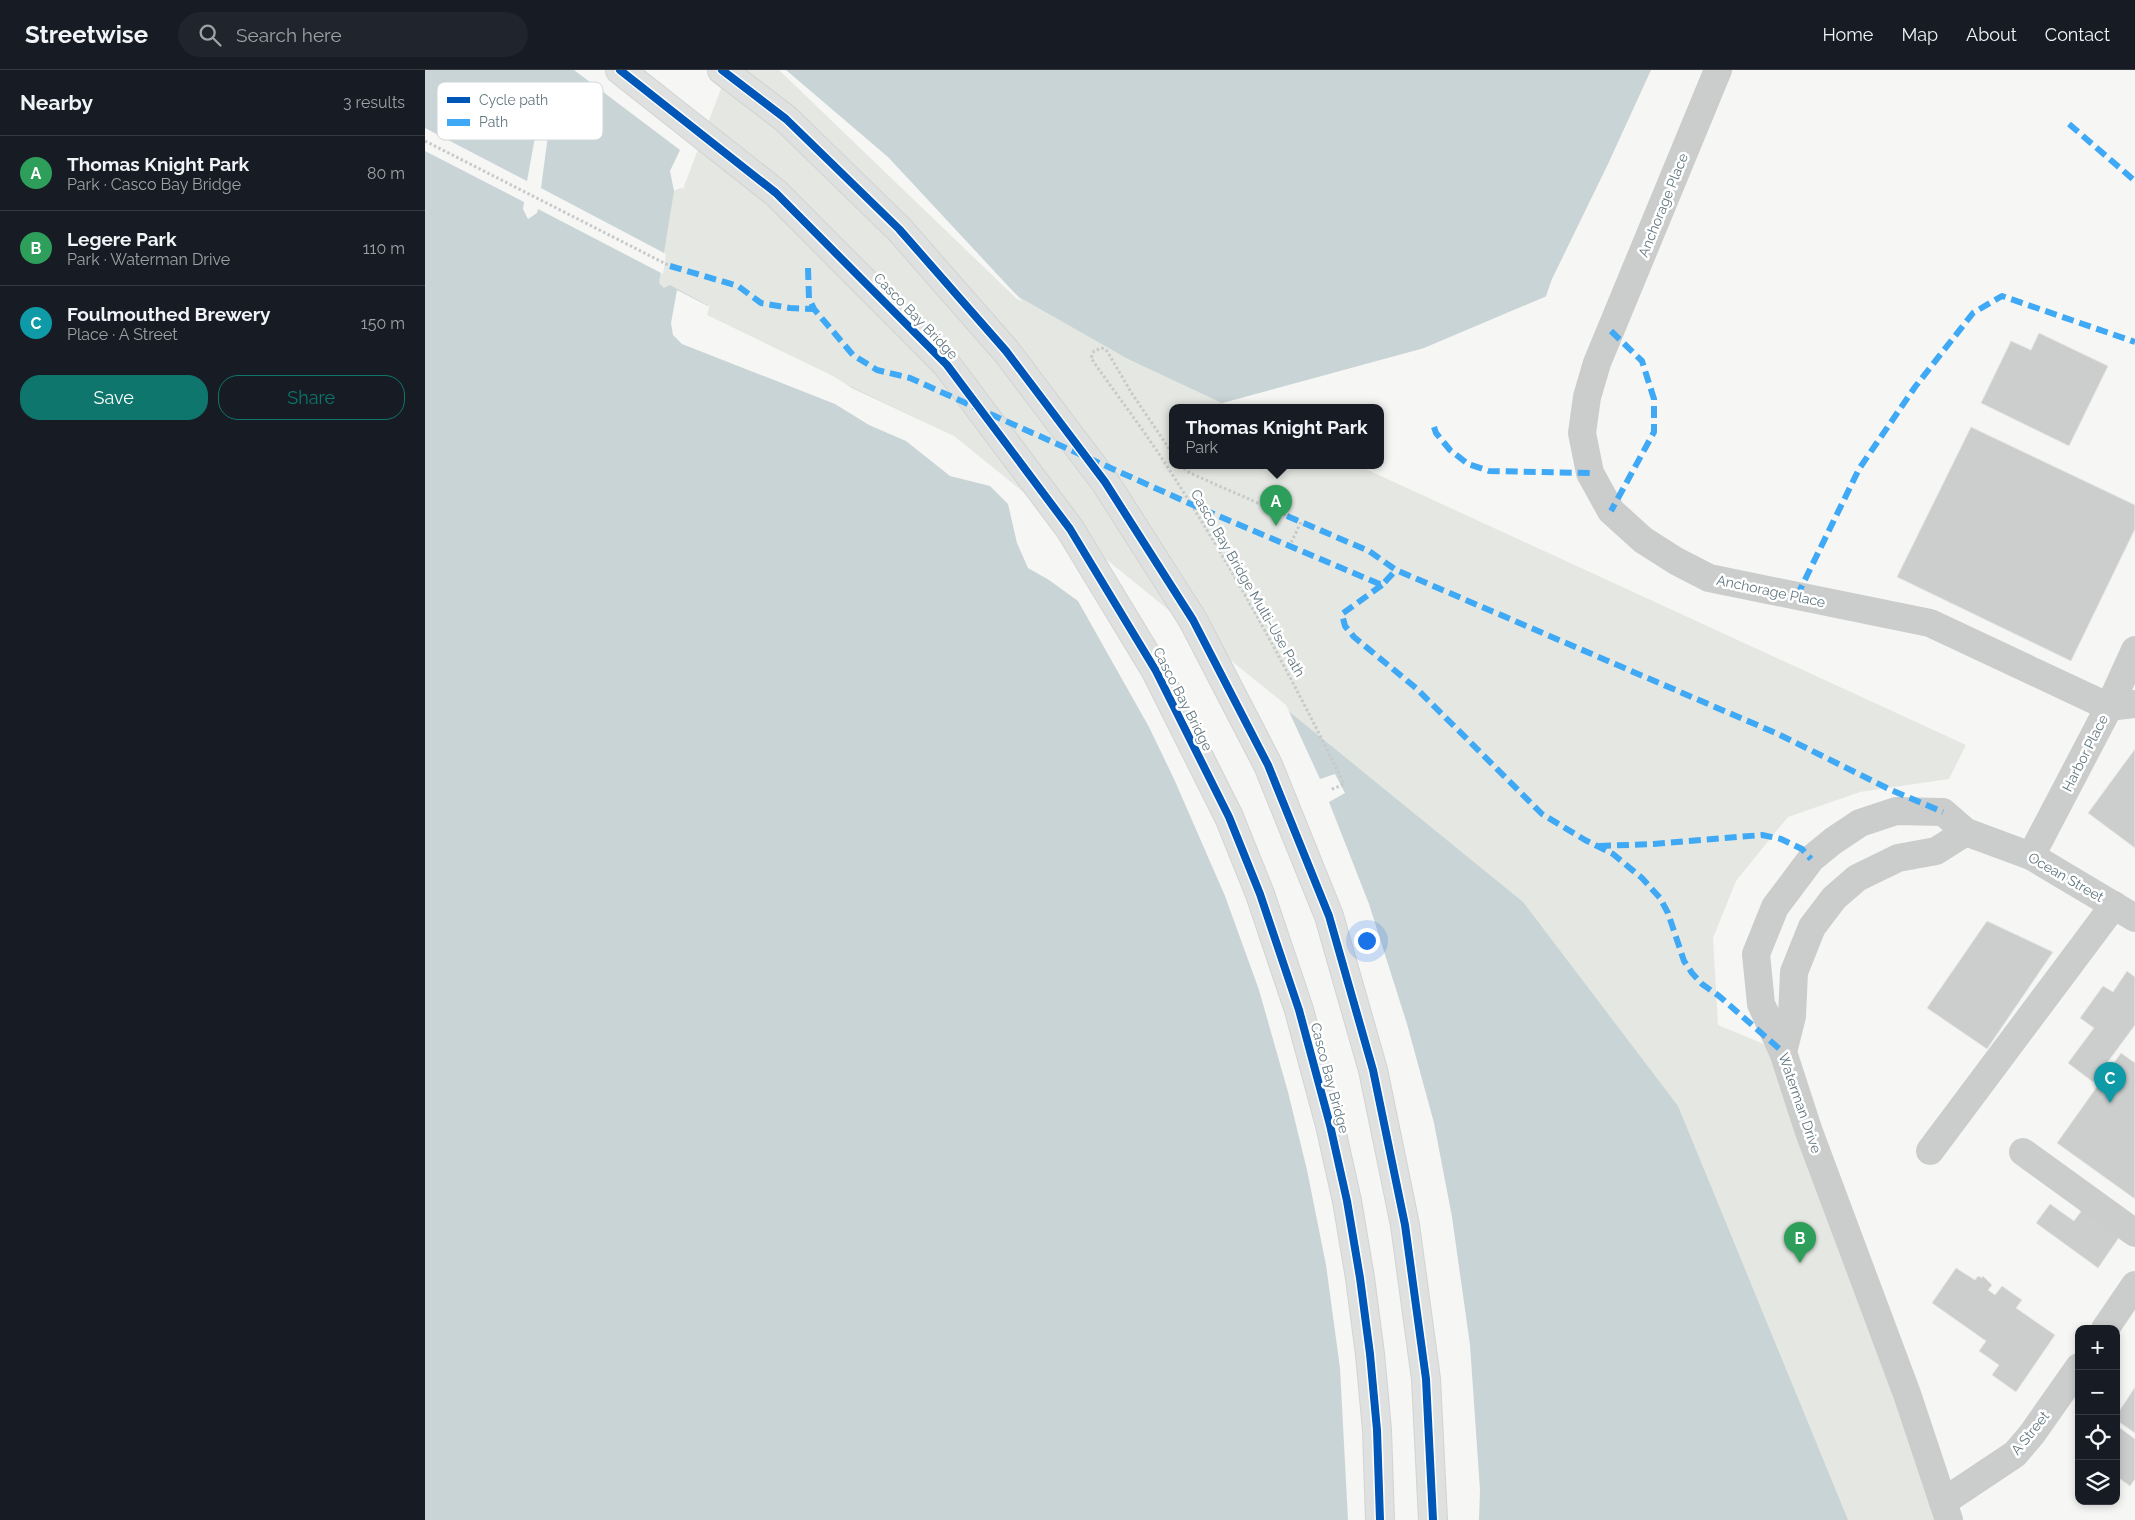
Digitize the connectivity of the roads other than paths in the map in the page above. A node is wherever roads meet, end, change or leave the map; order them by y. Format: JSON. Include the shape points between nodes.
{"nodes":[{"id":1,"x":620,"y":70,"type":"edge"},
{"id":2,"x":722,"y":70,"type":"edge"},
{"id":3,"x":1718,"y":70,"type":"edge"},
{"id":4,"x":2135,"y":650,"type":"edge"},
{"id":5,"x":2122,"y":706,"type":"edge"},
{"id":6,"x":1966,"y":832,"type":"junction"},
{"id":7,"x":2031,"y":856,"type":"junction"},
{"id":8,"x":2125,"y":912,"type":"edge"},
{"id":9,"x":1783,"y":1052,"type":"junction"},
{"id":10,"x":1930,"y":1152,"type":"dead end"},
{"id":11,"x":2023,"y":1152,"type":"dead end"},
{"id":12,"x":2135,"y":1233,"type":"edge"},
{"id":13,"x":2135,"y":1285,"type":"edge"},
{"id":14,"x":2108,"y":1325,"type":"edge"},
{"id":15,"x":2077,"y":1370,"type":"edge"},
{"id":16,"x":1946,"y":1511,"type":"edge"},
{"id":17,"x":1380,"y":1520,"type":"edge"},
{"id":18,"x":1433,"y":1520,"type":"edge"}],
"edges":[{"from":1,"to":17,"type":"main road","name":"Casco Bay Bridge","via":[[776,194],[947,365],[1070,529],[1156,671],[1229,818],[1260,894],[1299,1010],[1330,1125],[1347,1202],[1368,1335],[1377,1430]]},
{"from":2,"to":18,"type":"main road","via":[[786,119],[899,229],[1006,351],[1105,482],[1188,612],[1268,765],[1329,916],[1373,1070],[1405,1225],[1425,1369]]},
{"from":3,"to":5,"type":"street","name":"Anchorage Place","via":[[1601,355],[1587,397],[1583,433],[1590,473],[1611,511],[1643,540],[1676,562],[1709,578],[1930,623]]},
{"from":4,"to":5,"type":"street","name":"Harbor Place"},
{"from":5,"to":7,"type":"street","name":"Harbor Place"},
{"from":6,"to":7,"type":"street","name":"Ocean Street"},
{"from":6,"to":9,"type":"street","via":[[1936,851],[1899,858],[1857,878],[1834,898],[1812,926],[1794,972],[1792,1016]]},
{"from":6,"to":9,"type":"street","name":"Waterman Drive","via":[[1943,812],[1896,811],[1860,823],[1811,859],[1775,907],[1756,954],[1761,1004]]},
{"from":7,"to":8,"type":"street","name":"Ocean Street"},
{"from":8,"to":10,"type":"street"},
{"from":9,"to":16,"type":"street","name":"Waterman Drive"},
{"from":11,"to":12,"type":"street"},
{"from":13,"to":14,"type":"street"},
{"from":15,"to":16,"type":"street","name":"A Street","via":[[2015,1454]]}]}
